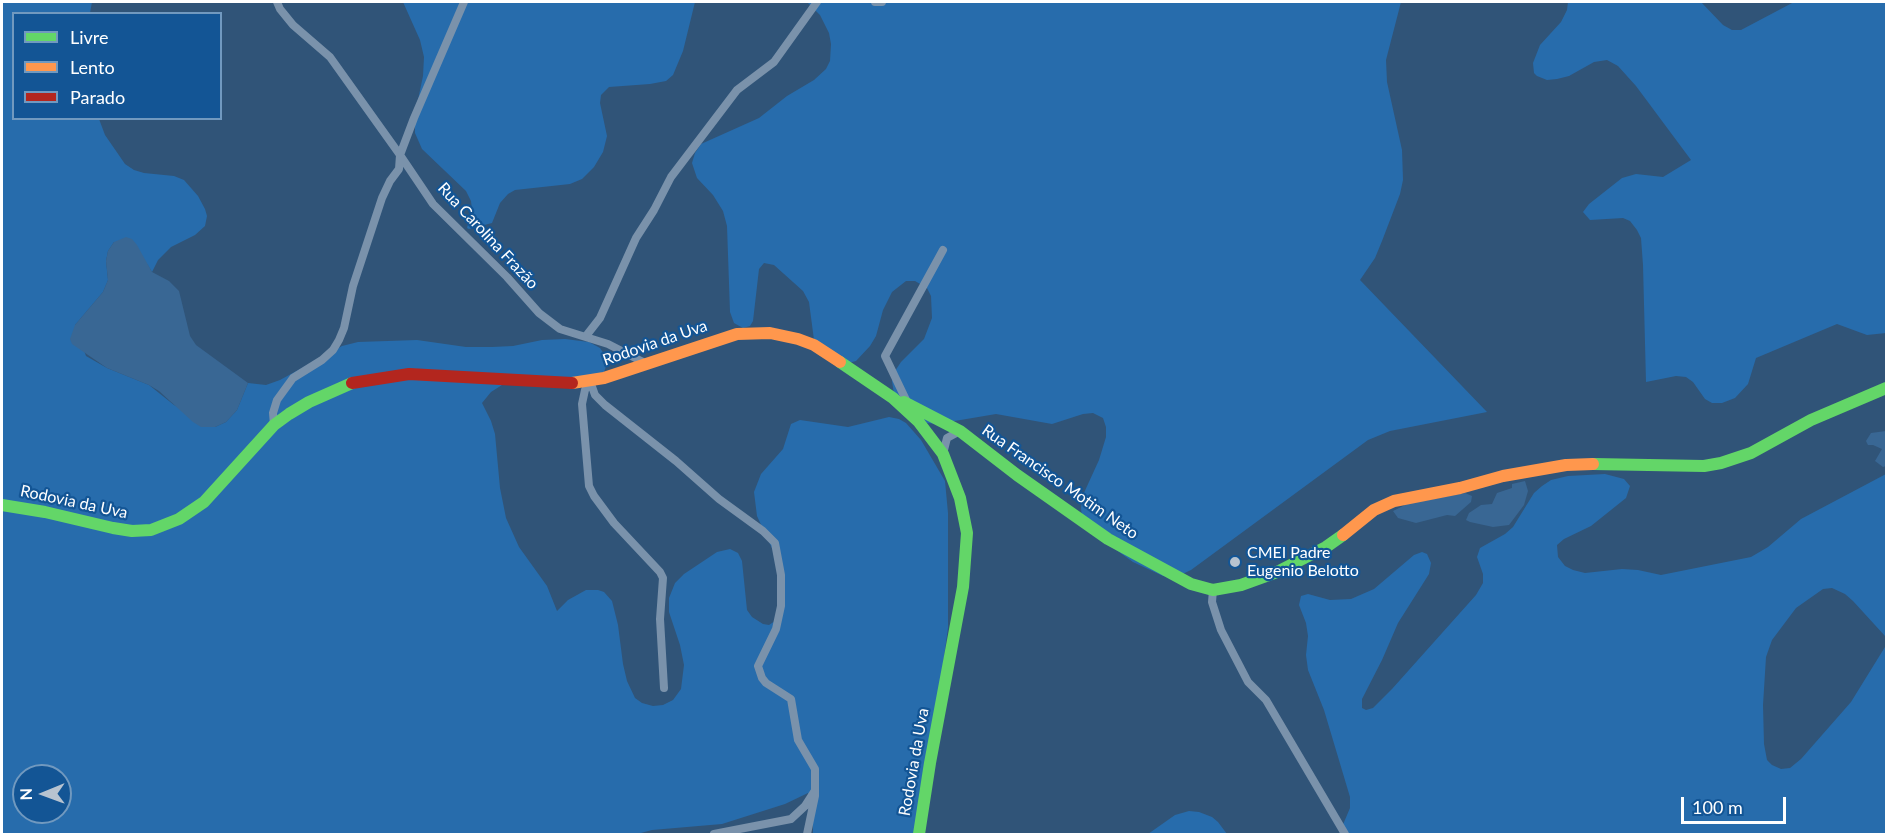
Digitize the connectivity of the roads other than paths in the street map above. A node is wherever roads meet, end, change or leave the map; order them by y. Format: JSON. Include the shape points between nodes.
{"nodes":[{"id":1,"x":277,"y":2,"type":"edge"},
{"id":2,"x":464,"y":2,"type":"edge"},
{"id":3,"x":817,"y":2,"type":"edge"},
{"id":4,"x":875,"y":2,"type":"edge"},
{"id":5,"x":882,"y":2,"type":"edge"},
{"id":6,"x":400,"y":155,"type":"junction"},
{"id":7,"x":943,"y":250,"type":"dead end"},
{"id":8,"x":586,"y":336,"type":"junction"},
{"id":9,"x":645,"y":363,"type":"junction"},
{"id":10,"x":590,"y":381,"type":"junction"},
{"id":11,"x":1887,"y":388,"type":"edge"},
{"id":12,"x":893,"y":398,"type":"junction"},
{"id":13,"x":909,"y":405,"type":"junction"},
{"id":14,"x":274,"y":425,"type":"junction"},
{"id":15,"x":960,"y":431,"type":"junction"},
{"id":16,"x":943,"y":454,"type":"junction"},
{"id":17,"x":2,"y":505,"type":"edge"},
{"id":18,"x":1213,"y":590,"type":"junction"},
{"id":19,"x":664,"y":688,"type":"dead end"},
{"id":20,"x":816,"y":790,"type":"junction"},
{"id":21,"x":1344,"y":833,"type":"edge"},
{"id":22,"x":714,"y":834,"type":"edge"},
{"id":23,"x":807,"y":834,"type":"edge"},
{"id":24,"x":919,"y":834,"type":"edge"}],
"edges":[{"from":1,"to":6,"type":"street","name":"Rua Carolina Frazão","via":[[293,25],[330,57]]},
{"from":2,"to":6,"type":"street"},
{"from":3,"to":8,"type":"street","via":[[774,62],[737,90],[671,177],[636,238],[600,318]]},
{"from":4,"to":5,"type":"street"},
{"from":6,"to":8,"type":"street","name":"Rua Carolina Frazão","via":[[433,204],[539,313],[560,328]]},
{"from":6,"to":14,"type":"street","via":[[399,169],[382,198],[339,340],[322,360],[293,378],[277,400]]},
{"from":7,"to":13,"type":"street","via":[[885,356]]},
{"from":8,"to":9,"type":"street","name":"Rua Carolina Frazão"},
{"from":9,"to":10,"type":"street","name":"Rodovia da Uva"},
{"from":9,"to":12,"type":"street","name":"Rodovia da Uva","via":[[737,334],[781,334],[814,345]]},
{"from":10,"to":14,"type":"street","name":"Rodovia da Uva","via":[[387,376],[338,388],[299,407]]},
{"from":10,"to":19,"type":"street","via":[[582,404],[589,486],[614,523],[663,578],[660,619]]},
{"from":10,"to":20,"type":"street","via":[[595,395],[605,405],[775,543],[781,606],[776,629],[758,666],[762,678],[791,699],[798,740],[815,769]]},
{"from":11,"to":18,"type":"street","name":"Rua Francisco Motim Neto","via":[[1843,405],[1751,453],[1721,463],[1566,465],[1394,501],[1374,510],[1326,547],[1277,572]]},
{"from":12,"to":13,"type":"street","name":"Rua Francisco Motim Neto"},
{"from":12,"to":16,"type":"street","name":"Rodovia da Uva","via":[[925,428]]},
{"from":13,"to":15,"type":"street","name":"Rua Francisco Motim Neto"},
{"from":14,"to":17,"type":"street","name":"Rodovia da Uva","via":[[204,502],[158,527],[132,531]]},
{"from":15,"to":16,"type":"street","via":[[947,438]]},
{"from":15,"to":18,"type":"street","name":"Rua Francisco Motim Neto","via":[[1108,539],[1191,584]]},
{"from":16,"to":24,"type":"street","name":"Rodovia da Uva","via":[[960,498],[966,548],[962,595]]},
{"from":18,"to":21,"type":"street","via":[[1212,602],[1221,630],[1248,682],[1266,700]]},
{"from":20,"to":22,"type":"street","via":[[791,819]]},
{"from":20,"to":23,"type":"street"}]}
